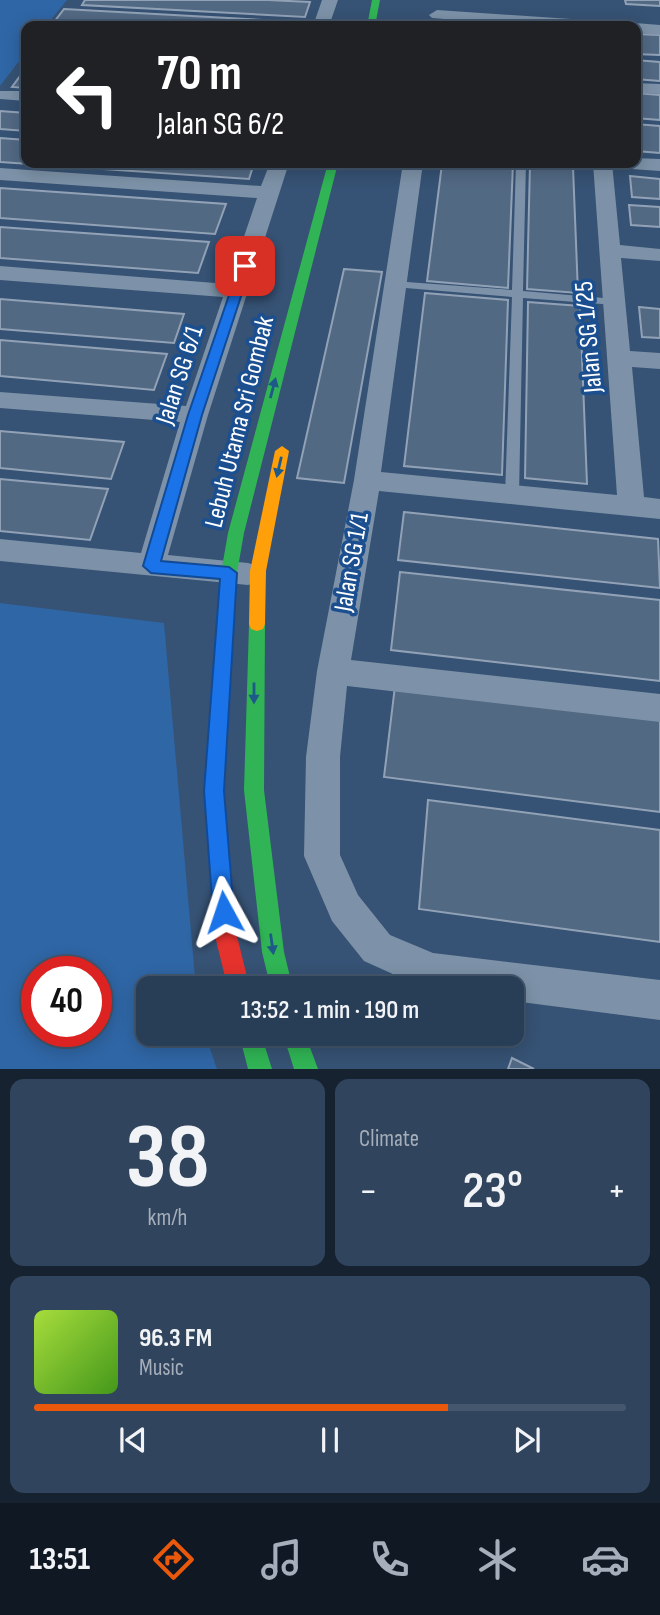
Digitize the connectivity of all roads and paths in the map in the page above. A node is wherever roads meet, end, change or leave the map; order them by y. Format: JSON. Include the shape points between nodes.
{"nodes":[{"id":1,"x":330,"y":0,"type":"edge"},
{"id":2,"x":376,"y":0,"type":"edge"},
{"id":3,"x":389,"y":0,"type":"edge"},
{"id":4,"x":437,"y":14,"type":"edge"},
{"id":5,"x":323,"y":21,"type":"edge"},
{"id":6,"x":371,"y":21,"type":"edge"},
{"id":7,"x":385,"y":21,"type":"edge"},
{"id":8,"x":533,"y":21,"type":"edge"},
{"id":9,"x":641,"y":28,"type":"edge"},
{"id":10,"x":660,"y":30,"type":"edge"},
{"id":11,"x":641,"y":88,"type":"edge"},
{"id":12,"x":660,"y":89,"type":"edge"},
{"id":13,"x":3,"y":94,"type":"dead end"},
{"id":14,"x":21,"y":96,"type":"edge"},
{"id":15,"x":641,"y":164,"type":"edge"},
{"id":16,"x":660,"y":165,"type":"edge"},
{"id":17,"x":278,"y":168,"type":"edge"},
{"id":18,"x":331,"y":168,"type":"edge"},
{"id":19,"x":412,"y":168,"type":"edge"},
{"id":20,"x":521,"y":168,"type":"edge"},
{"id":21,"x":603,"y":168,"type":"edge"},
{"id":22,"x":0,"y":174,"type":"edge"},
{"id":23,"x":271,"y":193,"type":"junction"},
{"id":24,"x":610,"y":251,"type":"junction"},
{"id":25,"x":660,"y":255,"type":"edge"},
{"id":26,"x":0,"y":273,"type":"edge"},
{"id":27,"x":394,"y":284,"type":"junction"},
{"id":28,"x":237,"y":291,"type":"junction"},
{"id":29,"x":517,"y":294,"type":"junction"},
{"id":30,"x":614,"y":302,"type":"junction"},
{"id":31,"x":619,"y":358,"type":"junction"},
{"id":32,"x":660,"y":362,"type":"edge"},
{"id":33,"x":0,"y":400,"type":"edge"},
{"id":34,"x":195,"y":415,"type":"junction"},
{"id":35,"x":285,"y":441,"type":"dead end"},
{"id":36,"x":367,"y":480,"type":"junction"},
{"id":37,"x":512,"y":495,"type":"junction"},
{"id":38,"x":631,"y":506,"type":"junction"},
{"id":39,"x":660,"y":509,"type":"edge"},
{"id":40,"x":0,"y":550,"type":"edge"},
{"id":41,"x":151,"y":566,"type":"junction"},
{"id":42,"x":229,"y":573,"type":"junction"},
{"id":43,"x":258,"y":575,"type":"junction"},
{"id":44,"x":333,"y":671,"type":"junction"},
{"id":45,"x":660,"y":708,"type":"edge"},
{"id":46,"x":236,"y":976,"type":"edge"},
{"id":47,"x":279,"y":976,"type":"edge"},
{"id":48,"x":660,"y":1000,"type":"edge"},
{"id":49,"x":253,"y":1046,"type":"edge"},
{"id":50,"x":297,"y":1046,"type":"edge"},
{"id":51,"x":260,"y":1069,"type":"edge"},
{"id":52,"x":306,"y":1069,"type":"edge"}],
"edges":[{"from":1,"to":5,"type":"street"},
{"from":2,"to":6,"type":"street"},
{"from":3,"to":7,"type":"street"},
{"from":4,"to":8,"type":"street"},
{"from":9,"to":10,"type":"street"},
{"from":11,"to":12,"type":"street"},
{"from":13,"to":14,"type":"street"},
{"from":15,"to":16,"type":"street"},
{"from":17,"to":23,"type":"street","name":"Jalan SG 6/1"},
{"from":42,"to":18,"type":"street","name":"Lebuh Utama Sri Gombak","one_way":true},
{"from":19,"to":27,"type":"street","name":"Jalan SG 1/1"},
{"from":20,"to":29,"type":"lane"},
{"from":21,"to":24,"type":"street","name":"Jalan SG 1/25"},
{"from":22,"to":23,"type":"street"},
{"from":23,"to":28,"type":"street","name":"Jalan SG 6/1"},
{"from":24,"to":25,"type":"street"},
{"from":24,"to":30,"type":"street","name":"Jalan SG 1/25"},
{"from":26,"to":28,"type":"street"},
{"from":27,"to":29,"type":"lane"},
{"from":27,"to":36,"type":"street","name":"Jalan SG 1/1"},
{"from":28,"to":34,"type":"street","name":"Jalan SG 6/1"},
{"from":29,"to":30,"type":"lane"},
{"from":29,"to":37,"type":"lane"},
{"from":30,"to":31,"type":"street","name":"Jalan SG 1/25"},
{"from":31,"to":32,"type":"street"},
{"from":31,"to":38,"type":"street","name":"Jalan SG 1/25"},
{"from":33,"to":34,"type":"street"},
{"from":34,"to":41,"type":"street","name":"Jalan SG 6/1"},
{"from":35,"to":43,"type":"street","name":"Lebuh Utama Sri Gombak","one_way":true},
{"from":36,"to":37,"type":"street"},
{"from":36,"to":44,"type":"street","name":"Jalan SG 1/1"},
{"from":37,"to":38,"type":"street"},
{"from":38,"to":39,"type":"street"},
{"from":40,"to":41,"type":"street"},
{"from":41,"to":42,"type":"street"},
{"from":42,"to":43,"type":"street"},
{"from":42,"to":46,"type":"street","name":"Lebuh Utama Sri Gombak","via":[[214,791],[226,936]]},
{"from":43,"to":47,"type":"street","name":"Lebuh Utama Sri Gombak","one_way":true,"via":[[254,790]]},
{"from":44,"to":45,"type":"street"},
{"from":44,"to":48,"type":"street","name":"Jalan SG 1/1","via":[[323,757],[322,856],[345,908],[377,948],[432,972]]},
{"from":49,"to":51,"type":"street"},
{"from":50,"to":52,"type":"street"}]}
